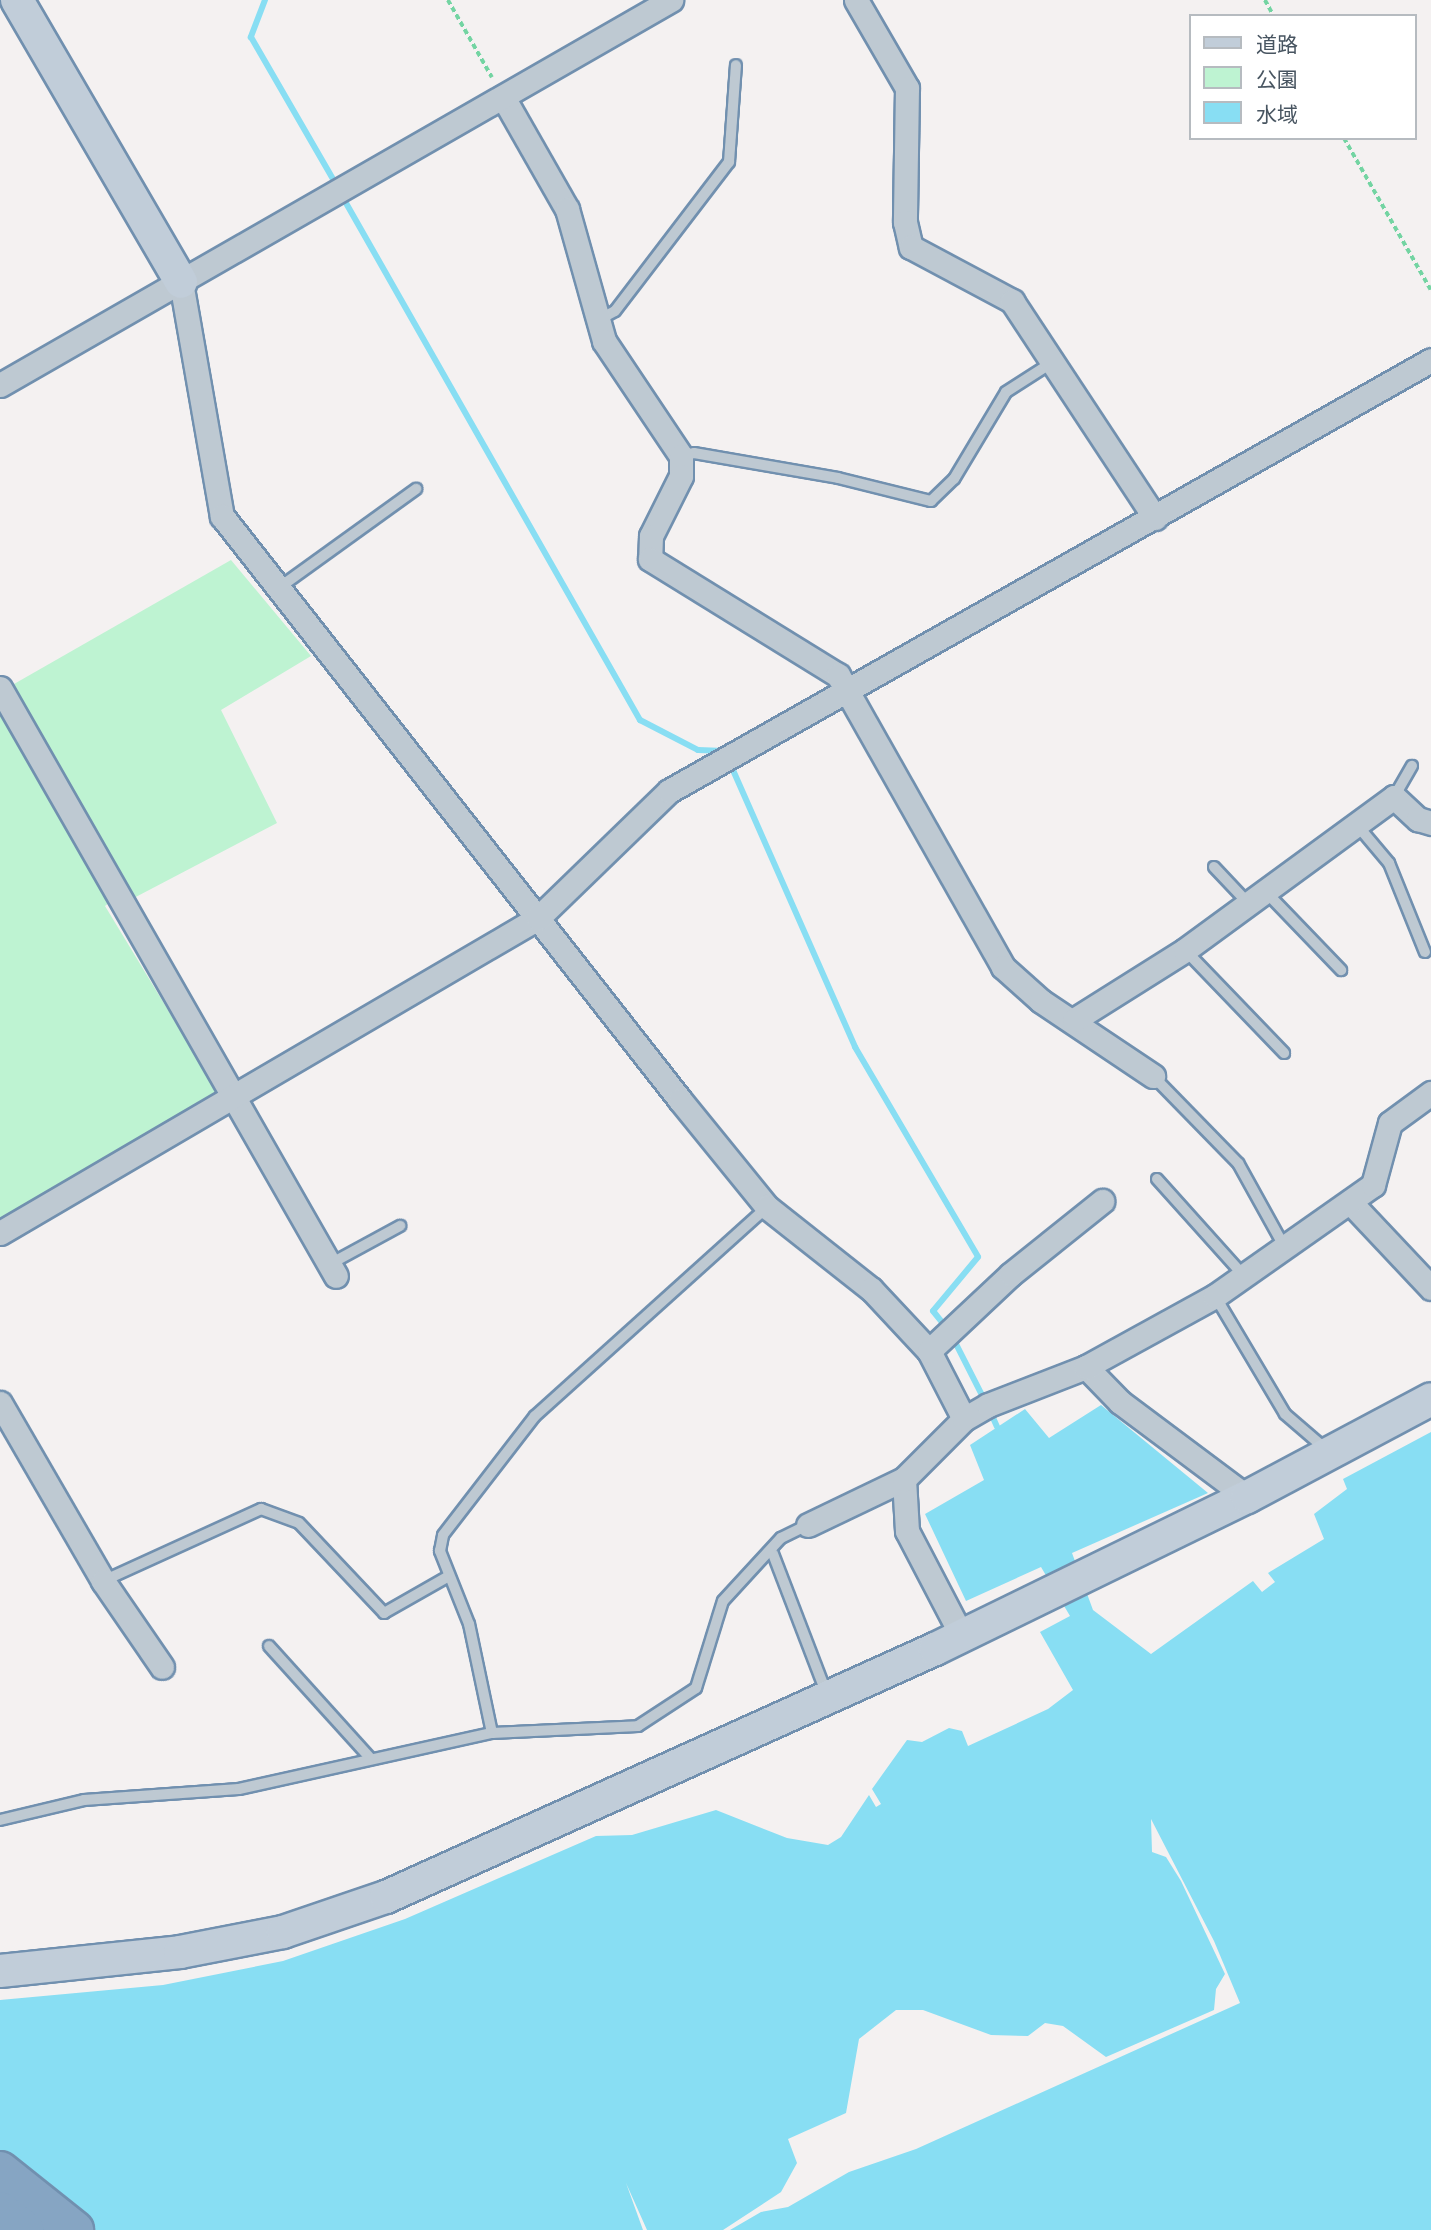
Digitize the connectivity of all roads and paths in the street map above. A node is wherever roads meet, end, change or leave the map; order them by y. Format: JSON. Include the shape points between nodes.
{"nodes":[{"id":1,"x":17,"y":0,"type":"edge"},
{"id":2,"x":448,"y":0,"type":"edge"},
{"id":3,"x":671,"y":0,"type":"edge"},
{"id":4,"x":856,"y":0,"type":"edge"},
{"id":5,"x":736,"y":65,"type":"dead end"},
{"id":6,"x":503,"y":97,"type":"junction"},
{"id":7,"x":1345,"y":140,"type":"edge"},
{"id":8,"x":181,"y":282,"type":"junction"},
{"id":9,"x":1431,"y":290,"type":"edge"},
{"id":10,"x":595,"y":321,"type":"junction"},
{"id":11,"x":1431,"y":360,"type":"edge"},
{"id":12,"x":1053,"y":362,"type":"junction"},
{"id":13,"x":0,"y":385,"type":"edge"},
{"id":14,"x":681,"y":456,"type":"junction"},
{"id":15,"x":416,"y":489,"type":"dead end"},
{"id":16,"x":1155,"y":519,"type":"junction"},
{"id":17,"x":276,"y":590,"type":"junction"},
{"id":18,"x":0,"y":688,"type":"edge"},
{"id":19,"x":846,"y":696,"type":"junction"},
{"id":20,"x":1412,"y":766,"type":"dead end"},
{"id":21,"x":1394,"y":797,"type":"junction"},
{"id":22,"x":1431,"y":824,"type":"edge"},
{"id":23,"x":1357,"y":825,"type":"junction"},
{"id":24,"x":1214,"y":867,"type":"dead end"},
{"id":25,"x":1256,"y":897,"type":"junction"},
{"id":26,"x":538,"y":918,"type":"junction"},
{"id":27,"x":1185,"y":950,"type":"junction"},
{"id":28,"x":1425,"y":952,"type":"dead end"},
{"id":29,"x":1341,"y":970,"type":"dead end"},
{"id":30,"x":1074,"y":1020,"type":"junction"},
{"id":31,"x":1284,"y":1053,"type":"dead end"},
{"id":32,"x":1153,"y":1076,"type":"joint"},
{"id":33,"x":1431,"y":1093,"type":"edge"},
{"id":34,"x":234,"y":1095,"type":"junction"},
{"id":35,"x":1157,"y":1179,"type":"dead end"},
{"id":36,"x":1102,"y":1201,"type":"dead end"},
{"id":37,"x":1350,"y":1202,"type":"junction"},
{"id":38,"x":767,"y":1207,"type":"junction"},
{"id":39,"x":400,"y":1226,"type":"dead end"},
{"id":40,"x":0,"y":1233,"type":"edge"},
{"id":41,"x":1284,"y":1245,"type":"junction"},
{"id":42,"x":333,"y":1270,"type":"joint"},
{"id":43,"x":1243,"y":1275,"type":"junction"},
{"id":44,"x":1431,"y":1288,"type":"edge"},
{"id":45,"x":1214,"y":1296,"type":"junction"},
{"id":46,"x":929,"y":1351,"type":"junction"},
{"id":47,"x":1086,"y":1367,"type":"junction"},
{"id":48,"x":1431,"y":1399,"type":"edge"},
{"id":49,"x":0,"y":1403,"type":"edge"},
{"id":50,"x":964,"y":1419,"type":"junction"},
{"id":51,"x":1330,"y":1452,"type":"junction"},
{"id":52,"x":904,"y":1479,"type":"junction"},
{"id":53,"x":1247,"y":1497,"type":"junction"},
{"id":54,"x":808,"y":1525,"type":"joint"},
{"id":55,"x":772,"y":1554,"type":"junction"},
{"id":56,"x":449,"y":1576,"type":"junction"},
{"id":57,"x":103,"y":1581,"type":"junction"},
{"id":58,"x":962,"y":1636,"type":"junction"},
{"id":59,"x":269,"y":1646,"type":"dead end"},
{"id":60,"x":162,"y":1667,"type":"dead end"},
{"id":61,"x":828,"y":1697,"type":"junction"},
{"id":62,"x":492,"y":1733,"type":"junction"},
{"id":63,"x":370,"y":1759,"type":"junction"},
{"id":64,"x":0,"y":1820,"type":"edge"},
{"id":65,"x":0,"y":1971,"type":"edge"},
{"id":66,"x":0,"y":2171,"type":"edge"},
{"id":67,"x":0,"y":2211,"type":"edge"},
{"id":68,"x":24,"y":2230,"type":"edge"},
{"id":69,"x":74,"y":2230,"type":"edge"}],
"edges":[{"from":1,"to":8,"type":"street"},
{"from":2,"to":6,"type":"path"},
{"from":3,"to":6,"type":"street"},
{"from":4,"to":12,"type":"street","via":[[907,88],[905,222],[911,247],[1012,301]]},
{"from":5,"to":10,"type":"lane","via":[[729,162],[615,311]]},
{"from":6,"to":8,"type":"street"},
{"from":6,"to":10,"type":"street","via":[[567,209]]},
{"from":7,"to":9,"type":"path"},
{"from":8,"to":13,"type":"street"},
{"from":8,"to":17,"type":"street","via":[[222,516]]},
{"from":10,"to":14,"type":"street"},
{"from":11,"to":16,"type":"street"},
{"from":12,"to":14,"type":"lane","via":[[1006,392],[961,470],[931,501],[838,478],[694,453]]},
{"from":12,"to":16,"type":"street"},
{"from":14,"to":19,"type":"street","via":[[681,476],[651,536],[655,567],[831,669]]},
{"from":15,"to":17,"type":"lane"},
{"from":16,"to":19,"type":"street"},
{"from":17,"to":26,"type":"street"},
{"from":18,"to":34,"type":"street"},
{"from":19,"to":26,"type":"street","via":[[669,791]]},
{"from":19,"to":30,"type":"street","via":[[989,949],[1041,1001]]},
{"from":20,"to":21,"type":"lane"},
{"from":21,"to":22,"type":"street","via":[[1418,820]]},
{"from":21,"to":23,"type":"street"},
{"from":23,"to":25,"type":"street"},
{"from":23,"to":28,"type":"lane","via":[[1389,863]]},
{"from":24,"to":25,"type":"lane"},
{"from":25,"to":27,"type":"street"},
{"from":25,"to":29,"type":"lane"},
{"from":26,"to":34,"type":"street"},
{"from":26,"to":38,"type":"street"},
{"from":27,"to":30,"type":"street"},
{"from":27,"to":31,"type":"lane"},
{"from":30,"to":32,"type":"street"},
{"from":32,"to":41,"type":"lane","via":[[1238,1163]]},
{"from":33,"to":37,"type":"street","via":[[1394,1117],[1373,1185]]},
{"from":34,"to":40,"type":"street"},
{"from":34,"to":42,"type":"street"},
{"from":35,"to":43,"type":"lane"},
{"from":36,"to":46,"type":"street","via":[[1011,1274]]},
{"from":37,"to":41,"type":"street"},
{"from":37,"to":44,"type":"street"},
{"from":38,"to":46,"type":"street","via":[[871,1289]]},
{"from":38,"to":56,"type":"lane","via":[[535,1416],[505,1462],[443,1535],[439,1545]]},
{"from":39,"to":42,"type":"lane"},
{"from":41,"to":43,"type":"street"},
{"from":43,"to":45,"type":"street"},
{"from":45,"to":47,"type":"street"},
{"from":45,"to":51,"type":"lane","via":[[1284,1414]]},
{"from":46,"to":50,"type":"street"},
{"from":47,"to":50,"type":"street"},
{"from":47,"to":53,"type":"street","via":[[1119,1402]]},
{"from":48,"to":51,"type":"street"},
{"from":49,"to":57,"type":"street"},
{"from":50,"to":52,"type":"street"},
{"from":51,"to":53,"type":"street"},
{"from":52,"to":54,"type":"street"},
{"from":52,"to":58,"type":"street","via":[[907,1531]]},
{"from":53,"to":58,"type":"street"},
{"from":54,"to":55,"type":"lane","via":[[781,1538]]},
{"from":55,"to":61,"type":"lane"},
{"from":55,"to":62,"type":"lane","via":[[720,1608],[696,1688],[660,1714],[620,1728]]},
{"from":56,"to":57,"type":"lane","via":[[384,1613],[299,1523],[261,1508]]},
{"from":56,"to":62,"type":"lane","via":[[481,1664]]},
{"from":57,"to":60,"type":"street"},
{"from":58,"to":61,"type":"street"},
{"from":59,"to":63,"type":"lane"},
{"from":61,"to":65,"type":"street","via":[[386,1897],[283,1932],[180,1952]]},
{"from":62,"to":63,"type":"lane"},
{"from":63,"to":64,"type":"lane","via":[[239,1788],[84,1800]]},
{"from":66,"to":69,"type":"highway"},
{"from":67,"to":68,"type":"highway"}]}
